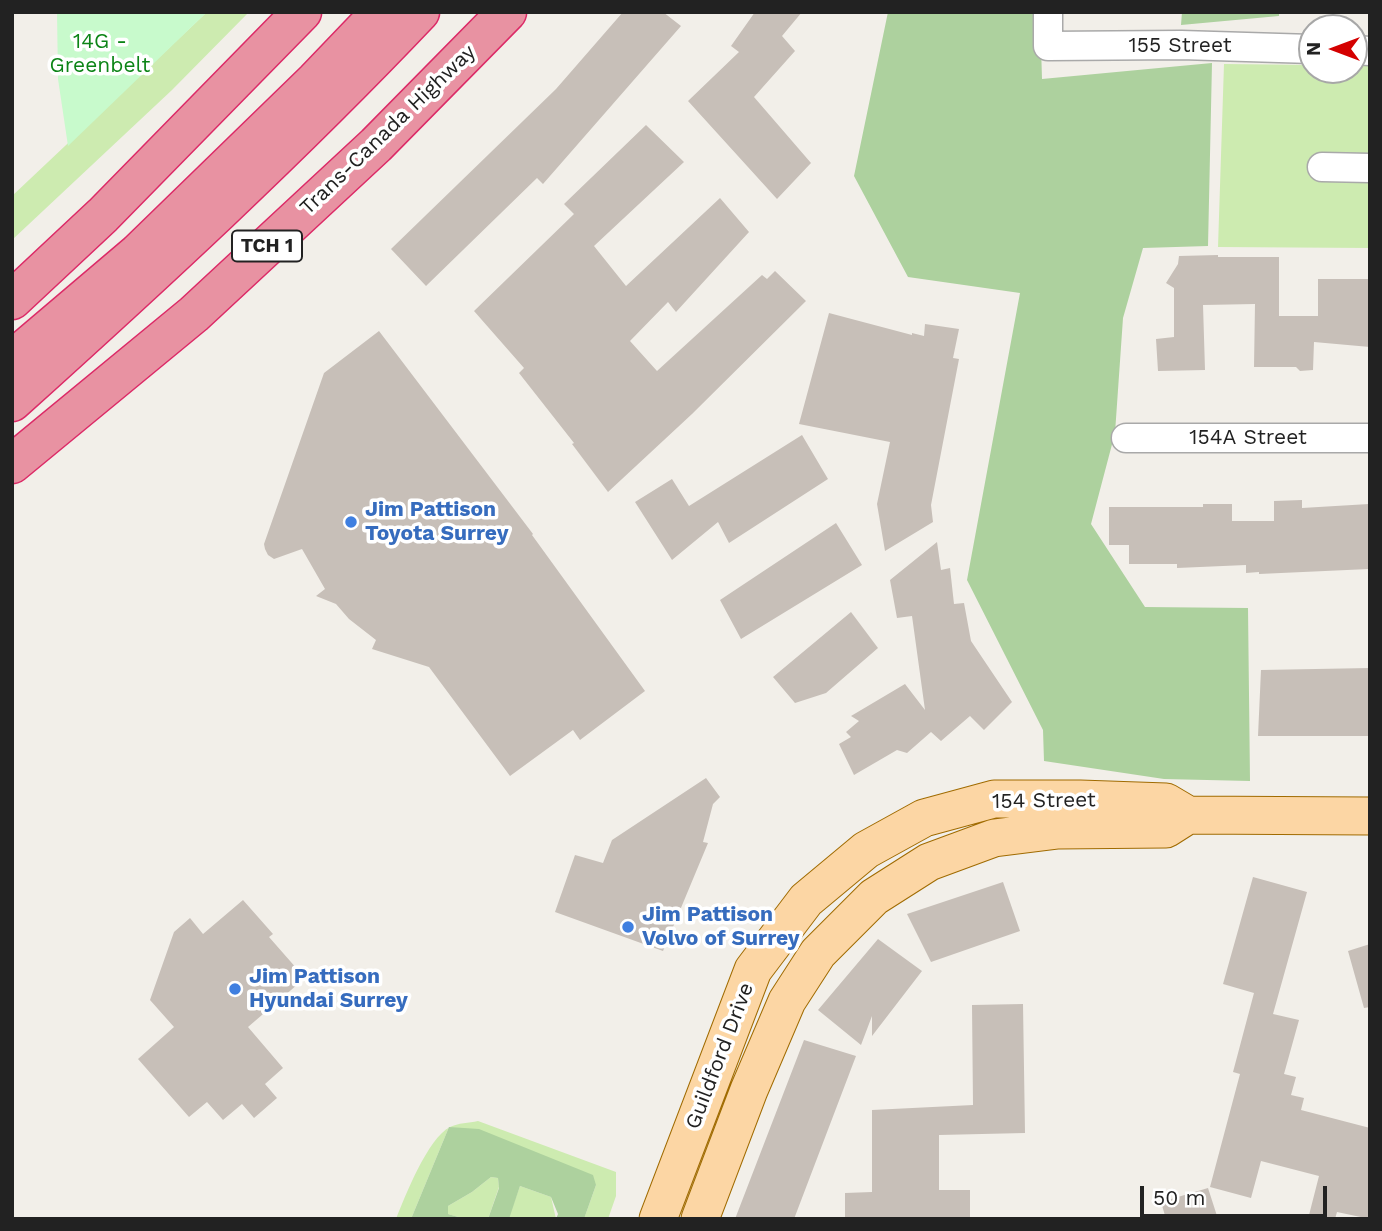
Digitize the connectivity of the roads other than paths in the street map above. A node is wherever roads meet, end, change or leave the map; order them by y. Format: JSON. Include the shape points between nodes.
{"nodes":[{"id":1,"x":302,"y":12,"type":"edge"},
{"id":2,"x":381,"y":12,"type":"edge"},
{"id":3,"x":420,"y":12,"type":"edge"},
{"id":4,"x":507,"y":12,"type":"edge"},
{"id":5,"x":1048,"y":12,"type":"edge"},
{"id":6,"x":1298,"y":49,"type":"edge"},
{"id":7,"x":1322,"y":167,"type":"dead end"},
{"id":8,"x":1370,"y":168,"type":"edge"},
{"id":9,"x":12,"y":300,"type":"edge"},
{"id":10,"x":12,"y":360,"type":"edge"},
{"id":11,"x":12,"y":402,"type":"edge"},
{"id":12,"x":1126,"y":438,"type":"dead end"},
{"id":13,"x":1370,"y":438,"type":"edge"},
{"id":14,"x":12,"y":464,"type":"edge"},
{"id":15,"x":1188,"y":815,"type":"junction"},
{"id":16,"x":1370,"y":816,"type":"edge"},
{"id":17,"x":866,"y":850,"type":"joint"},
{"id":18,"x":874,"y":897,"type":"joint"},
{"id":19,"x":658,"y":1219,"type":"edge"},
{"id":20,"x":700,"y":1219,"type":"edge"}],
"edges":[{"from":1,"to":9,"type":"highway","via":[[103,215]]},
{"from":2,"to":10,"type":"highway","via":[[138,253]]},
{"from":3,"to":11,"type":"highway","via":[[335,102]]},
{"from":4,"to":14,"type":"highway","name":"Trans-Canada Highway","number":"TCH 1","via":[[376,145],[204,304]]},
{"from":5,"to":6,"type":"street","name":"155 Street","via":[[1048,46]]},
{"from":7,"to":8,"type":"street"},
{"from":12,"to":13,"type":"street","name":"154A Street"},
{"from":15,"to":16,"type":"main road","name":"154 Street"},
{"from":15,"to":17,"type":"main road","name":"154 Street","via":[[1167,803],[994,799],[924,818]]},
{"from":15,"to":18,"type":"main road","name":"154 Street","via":[[1166,829],[1058,830],[994,838],[929,862]]},
{"from":17,"to":19,"type":"main road","name":"Guildford Drive","via":[[806,900],[753,970]]},
{"from":18,"to":20,"type":"main road","name":"Guildford Drive","via":[[818,953],[787,1001]]}]}
